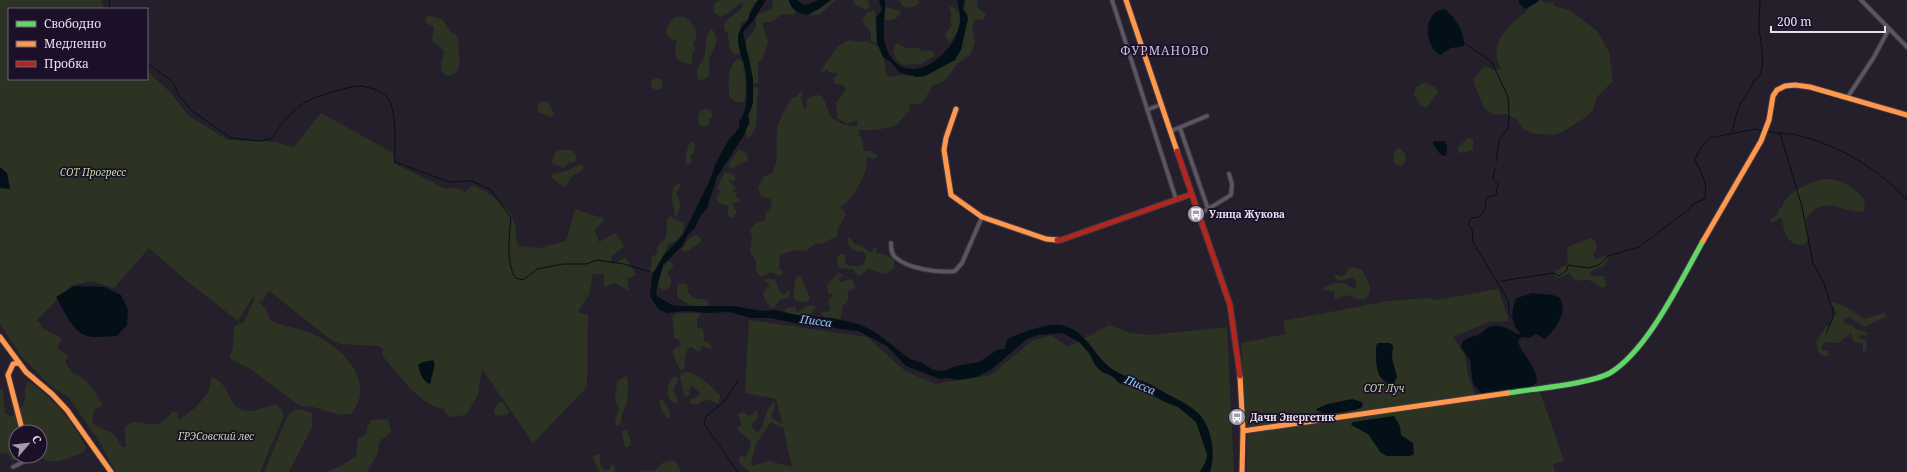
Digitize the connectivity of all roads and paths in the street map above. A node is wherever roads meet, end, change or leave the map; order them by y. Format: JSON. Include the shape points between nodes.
{"nodes":[{"id":1,"x":1112,"y":0,"type":"edge"},
{"id":2,"x":1126,"y":0,"type":"edge"},
{"id":3,"x":1861,"y":0,"type":"edge"},
{"id":4,"x":1889,"y":29,"type":"junction"},
{"id":5,"x":1907,"y":47,"type":"edge"},
{"id":6,"x":1847,"y":98,"type":"junction"},
{"id":7,"x":1162,"y":104,"type":"junction"},
{"id":8,"x":956,"y":109,"type":"dead end"},
{"id":9,"x":1147,"y":110,"type":"junction"},
{"id":10,"x":1907,"y":115,"type":"edge"},
{"id":11,"x":1207,"y":116,"type":"dead end"},
{"id":12,"x":1180,"y":128,"type":"junction"},
{"id":13,"x":1171,"y":131,"type":"junction"},
{"id":14,"x":1229,"y":174,"type":"dead end"},
{"id":15,"x":1192,"y":194,"type":"junction"},
{"id":16,"x":1176,"y":199,"type":"junction"},
{"id":17,"x":1208,"y":209,"type":"junction"},
{"id":18,"x":1199,"y":214,"type":"junction"},
{"id":19,"x":982,"y":217,"type":"junction"},
{"id":20,"x":891,"y":243,"type":"dead end"},
{"id":21,"x":0,"y":337,"type":"edge"},
{"id":22,"x":18,"y":363,"type":"junction"},
{"id":23,"x":21,"y":424,"type":"edge"},
{"id":24,"x":1243,"y":431,"type":"junction"},
{"id":25,"x":19,"y":464,"type":"edge"},
{"id":26,"x":13,"y":467,"type":"dead end"},
{"id":27,"x":111,"y":472,"type":"edge"},
{"id":28,"x":1242,"y":472,"type":"edge"}],
"edges":[{"from":1,"to":9,"type":"street"},
{"from":2,"to":7,"type":"street"},
{"from":3,"to":4,"type":"street"},
{"from":4,"to":5,"type":"street"},
{"from":4,"to":6,"type":"street","via":[[1874,58]]},
{"from":6,"to":10,"type":"street"},
{"from":6,"to":24,"type":"street","via":[[1794,85],[1782,87],[1774,92],[1768,124],[1761,141],[1657,321],[1629,357],[1609,373],[1588,380],[1461,401]]},
{"from":7,"to":9,"type":"street"},
{"from":7,"to":13,"type":"street"},
{"from":8,"to":19,"type":"street","via":[[944,150],[951,195]]},
{"from":9,"to":16,"type":"street"},
{"from":11,"to":12,"type":"street"},
{"from":12,"to":13,"type":"street"},
{"from":12,"to":17,"type":"street"},
{"from":13,"to":15,"type":"street"},
{"from":14,"to":17,"type":"street","via":[[1232,184],[1231,196]]},
{"from":15,"to":16,"type":"street"},
{"from":15,"to":18,"type":"street"},
{"from":16,"to":19,"type":"street","via":[[1061,240],[1046,239]]},
{"from":17,"to":18,"type":"street"},
{"from":18,"to":24,"type":"street","via":[[1232,316]]},
{"from":19,"to":20,"type":"street","via":[[962,263],[955,271],[923,269],[902,261],[894,256]]},
{"from":21,"to":22,"type":"street"},
{"from":22,"to":23,"type":"street","via":[[13,364],[8,375]]},
{"from":22,"to":27,"type":"street","via":[[67,410]]},
{"from":24,"to":28,"type":"street"},
{"from":25,"to":26,"type":"street"}]}
